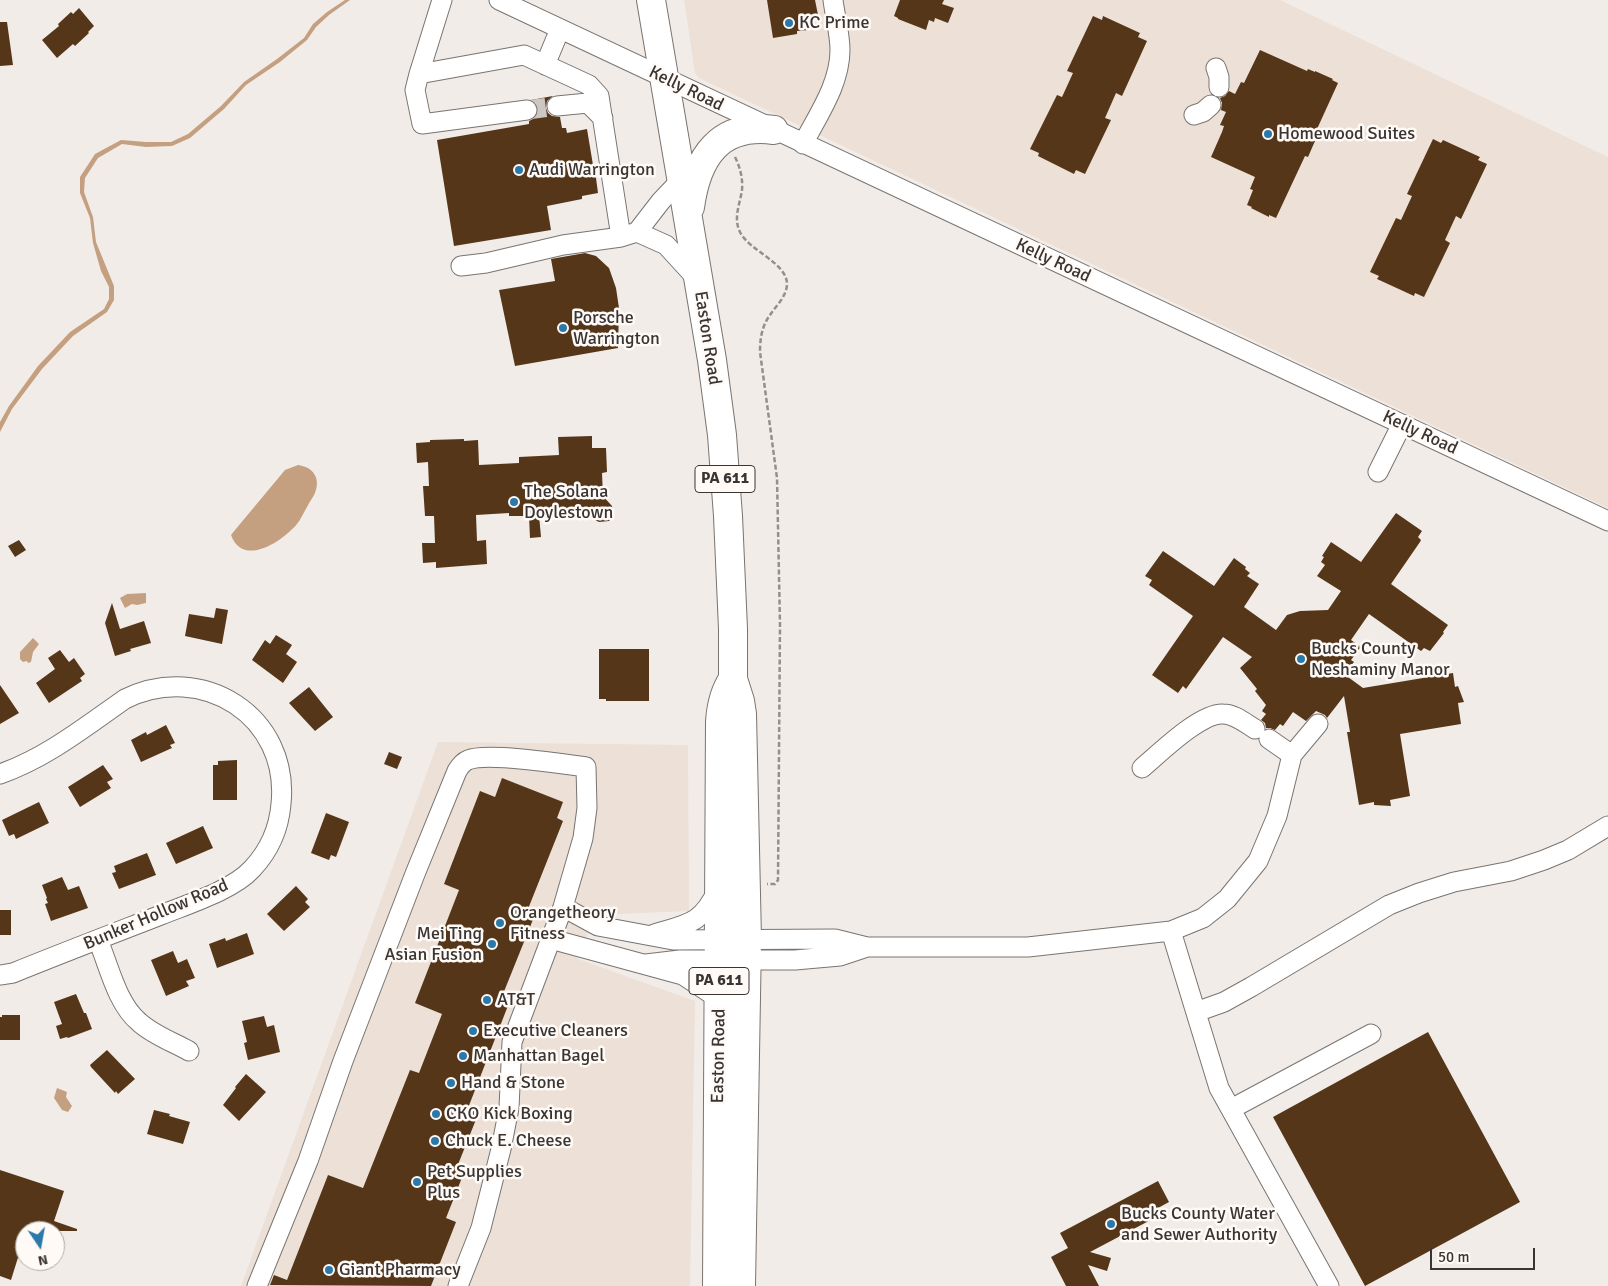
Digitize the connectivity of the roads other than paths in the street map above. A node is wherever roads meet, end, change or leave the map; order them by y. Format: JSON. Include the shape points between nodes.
{"nodes":[{"id":1,"x":442,"y":0,"type":"edge"},
{"id":2,"x":498,"y":0,"type":"edge"},
{"id":3,"x":651,"y":0,"type":"edge"},
{"id":4,"x":833,"y":0,"type":"edge"},
{"id":5,"x":560,"y":29,"type":"junction"},
{"id":6,"x":545,"y":65,"type":"junction"},
{"id":7,"x":1216,"y":68,"type":"dead end"},
{"id":8,"x":419,"y":74,"type":"junction"},
{"id":9,"x":665,"y":78,"type":"junction"},
{"id":10,"x":1219,"y":87,"type":"dead end"},
{"id":11,"x":1212,"y":105,"type":"dead end"},
{"id":12,"x":557,"y":106,"type":"tunnel mouth"},
{"id":13,"x":527,"y":110,"type":"tunnel mouth"},
{"id":14,"x":1194,"y":115,"type":"dead end"},
{"id":15,"x":603,"y":118,"type":"junction"},
{"id":16,"x":774,"y":130,"type":"junction"},
{"id":17,"x":803,"y":144,"type":"junction"},
{"id":18,"x":681,"y":180,"type":"junction"},
{"id":19,"x":689,"y":221,"type":"junction"},
{"id":20,"x":629,"y":235,"type":"junction"},
{"id":21,"x":461,"y":266,"type":"dead end"},
{"id":22,"x":699,"y":281,"type":"junction"},
{"id":23,"x":1402,"y":424,"type":"junction"},
{"id":24,"x":1378,"y":472,"type":"dead end"},
{"id":25,"x":1608,"y":521,"type":"edge"},
{"id":26,"x":733,"y":678,"type":"junction"},
{"id":27,"x":1318,"y":724,"type":"dead end"},
{"id":28,"x":1292,"y":755,"type":"junction"},
{"id":29,"x":1142,"y":768,"type":"dead end"},
{"id":30,"x":0,"y":774,"type":"edge"},
{"id":31,"x":1608,"y":826,"type":"edge"},
{"id":32,"x":720,"y":883,"type":"junction"},
{"id":33,"x":563,"y":907,"type":"junction"},
{"id":34,"x":1171,"y":931,"type":"junction"},
{"id":35,"x":650,"y":935,"type":"junction"},
{"id":36,"x":551,"y":939,"type":"junction"},
{"id":37,"x":98,"y":940,"type":"junction"},
{"id":38,"x":733,"y":950,"type":"junction"},
{"id":39,"x":646,"y":964,"type":"junction"},
{"id":40,"x":0,"y":975,"type":"edge"},
{"id":41,"x":719,"y":999,"type":"junction"},
{"id":42,"x":1196,"y":1012,"type":"junction"},
{"id":43,"x":1372,"y":1034,"type":"dead end"},
{"id":44,"x":190,"y":1051,"type":"dead end"},
{"id":45,"x":1231,"y":1110,"type":"junction"},
{"id":46,"x":257,"y":1286,"type":"edge"},
{"id":47,"x":458,"y":1286,"type":"edge"},
{"id":48,"x":717,"y":1286,"type":"edge"},
{"id":49,"x":741,"y":1286,"type":"edge"},
{"id":50,"x":1329,"y":1286,"type":"edge"}],
"edges":[{"from":1,"to":8,"type":"street"},
{"from":2,"to":5,"type":"street","name":"Kelly Road"},
{"from":3,"to":9,"type":"highway","name":"Easton Road","number":"PA 611"},
{"from":4,"to":17,"type":"street","via":[[840,50],[836,77]]},
{"from":5,"to":6,"type":"street"},
{"from":5,"to":9,"type":"street","name":"Kelly Road"},
{"from":6,"to":8,"type":"street","via":[[524,55]]},
{"from":6,"to":15,"type":"street","via":[[589,85],[599,96]]},
{"from":7,"to":10,"type":"street"},
{"from":8,"to":13,"type":"street","via":[[415,90],[422,124]]},
{"from":9,"to":16,"type":"street","name":"Kelly Road"},
{"from":9,"to":18,"type":"highway","name":"Easton Road","number":"PA 611"},
{"from":11,"to":14,"type":"street"},
{"from":12,"to":15,"type":"street","via":[[588,103]]},
{"from":15,"to":20,"type":"street"},
{"from":16,"to":17,"type":"street","name":"Kelly Road"},
{"from":16,"to":19,"type":"highway","via":[[740,130],[719,141],[703,162],[691,201]]},
{"from":17,"to":23,"type":"street","name":"Kelly Road"},
{"from":18,"to":19,"type":"highway","name":"Easton Road","number":"PA 611"},
{"from":18,"to":20,"type":"street"},
{"from":19,"to":22,"type":"highway","name":"Easton Road","number":"PA 611"},
{"from":20,"to":21,"type":"street"},
{"from":20,"to":22,"type":"street","via":[[666,245]]},
{"from":22,"to":26,"type":"highway","name":"Easton Road","number":"PA 611","via":[[722,435]]},
{"from":23,"to":24,"type":"street"},
{"from":23,"to":25,"type":"street","name":"Kelly Road"},
{"from":26,"to":32,"type":"highway","name":"Easton Road","number":"PA 611","via":[[721,706]]},
{"from":26,"to":38,"type":"highway","name":"Easton Road","number":"PA 611","via":[[742,714]]},
{"from":27,"to":28,"type":"street"},
{"from":28,"to":29,"type":"street","via":[[1238,718],[1224,714],[1196,723]]},
{"from":28,"to":34,"type":"street","via":[[1277,816],[1258,861],[1227,899],[1203,918]]},
{"from":30,"to":37,"type":"street","name":"Bunker Hollow Road","via":[[44,754],[125,699],[166,686],[204,690],[237,705],[254,720],[271,744],[281,776],[280,814],[266,852],[252,869],[229,886]]},
{"from":31,"to":42,"type":"street","via":[[1544,860],[1454,882],[1389,905],[1224,1002]]},
{"from":32,"to":35,"type":"street","via":[[710,905],[700,916],[689,924]]},
{"from":32,"to":38,"type":"highway","name":"Easton Road","number":"PA 611"},
{"from":33,"to":35,"type":"street","via":[[598,926]]},
{"from":33,"to":36,"type":"street"},
{"from":33,"to":46,"type":"street","via":[[584,838],[586,767],[496,757],[479,757],[461,765],[415,874],[308,1161]]},
{"from":34,"to":38,"type":"street","via":[[1028,946],[867,947],[840,956],[796,960]]},
{"from":34,"to":42,"type":"street"},
{"from":35,"to":38,"type":"street"},
{"from":36,"to":39,"type":"street"},
{"from":36,"to":47,"type":"street","via":[[512,1042],[509,1108],[501,1149],[480,1228]]},
{"from":37,"to":40,"type":"street","name":"Bunker Hollow Road"},
{"from":37,"to":44,"type":"street","via":[[129,1012],[151,1031]]},
{"from":38,"to":39,"type":"street"},
{"from":38,"to":41,"type":"highway","name":"Easton Road","number":"PA 611"},
{"from":38,"to":49,"type":"highway","name":"Easton Road","number":"PA 611"},
{"from":39,"to":41,"type":"street","via":[[682,975]]},
{"from":41,"to":48,"type":"highway","name":"Easton Road","number":"PA 611"},
{"from":42,"to":45,"type":"street","via":[[1219,1088]]},
{"from":43,"to":45,"type":"street"},
{"from":45,"to":50,"type":"street"}]}
